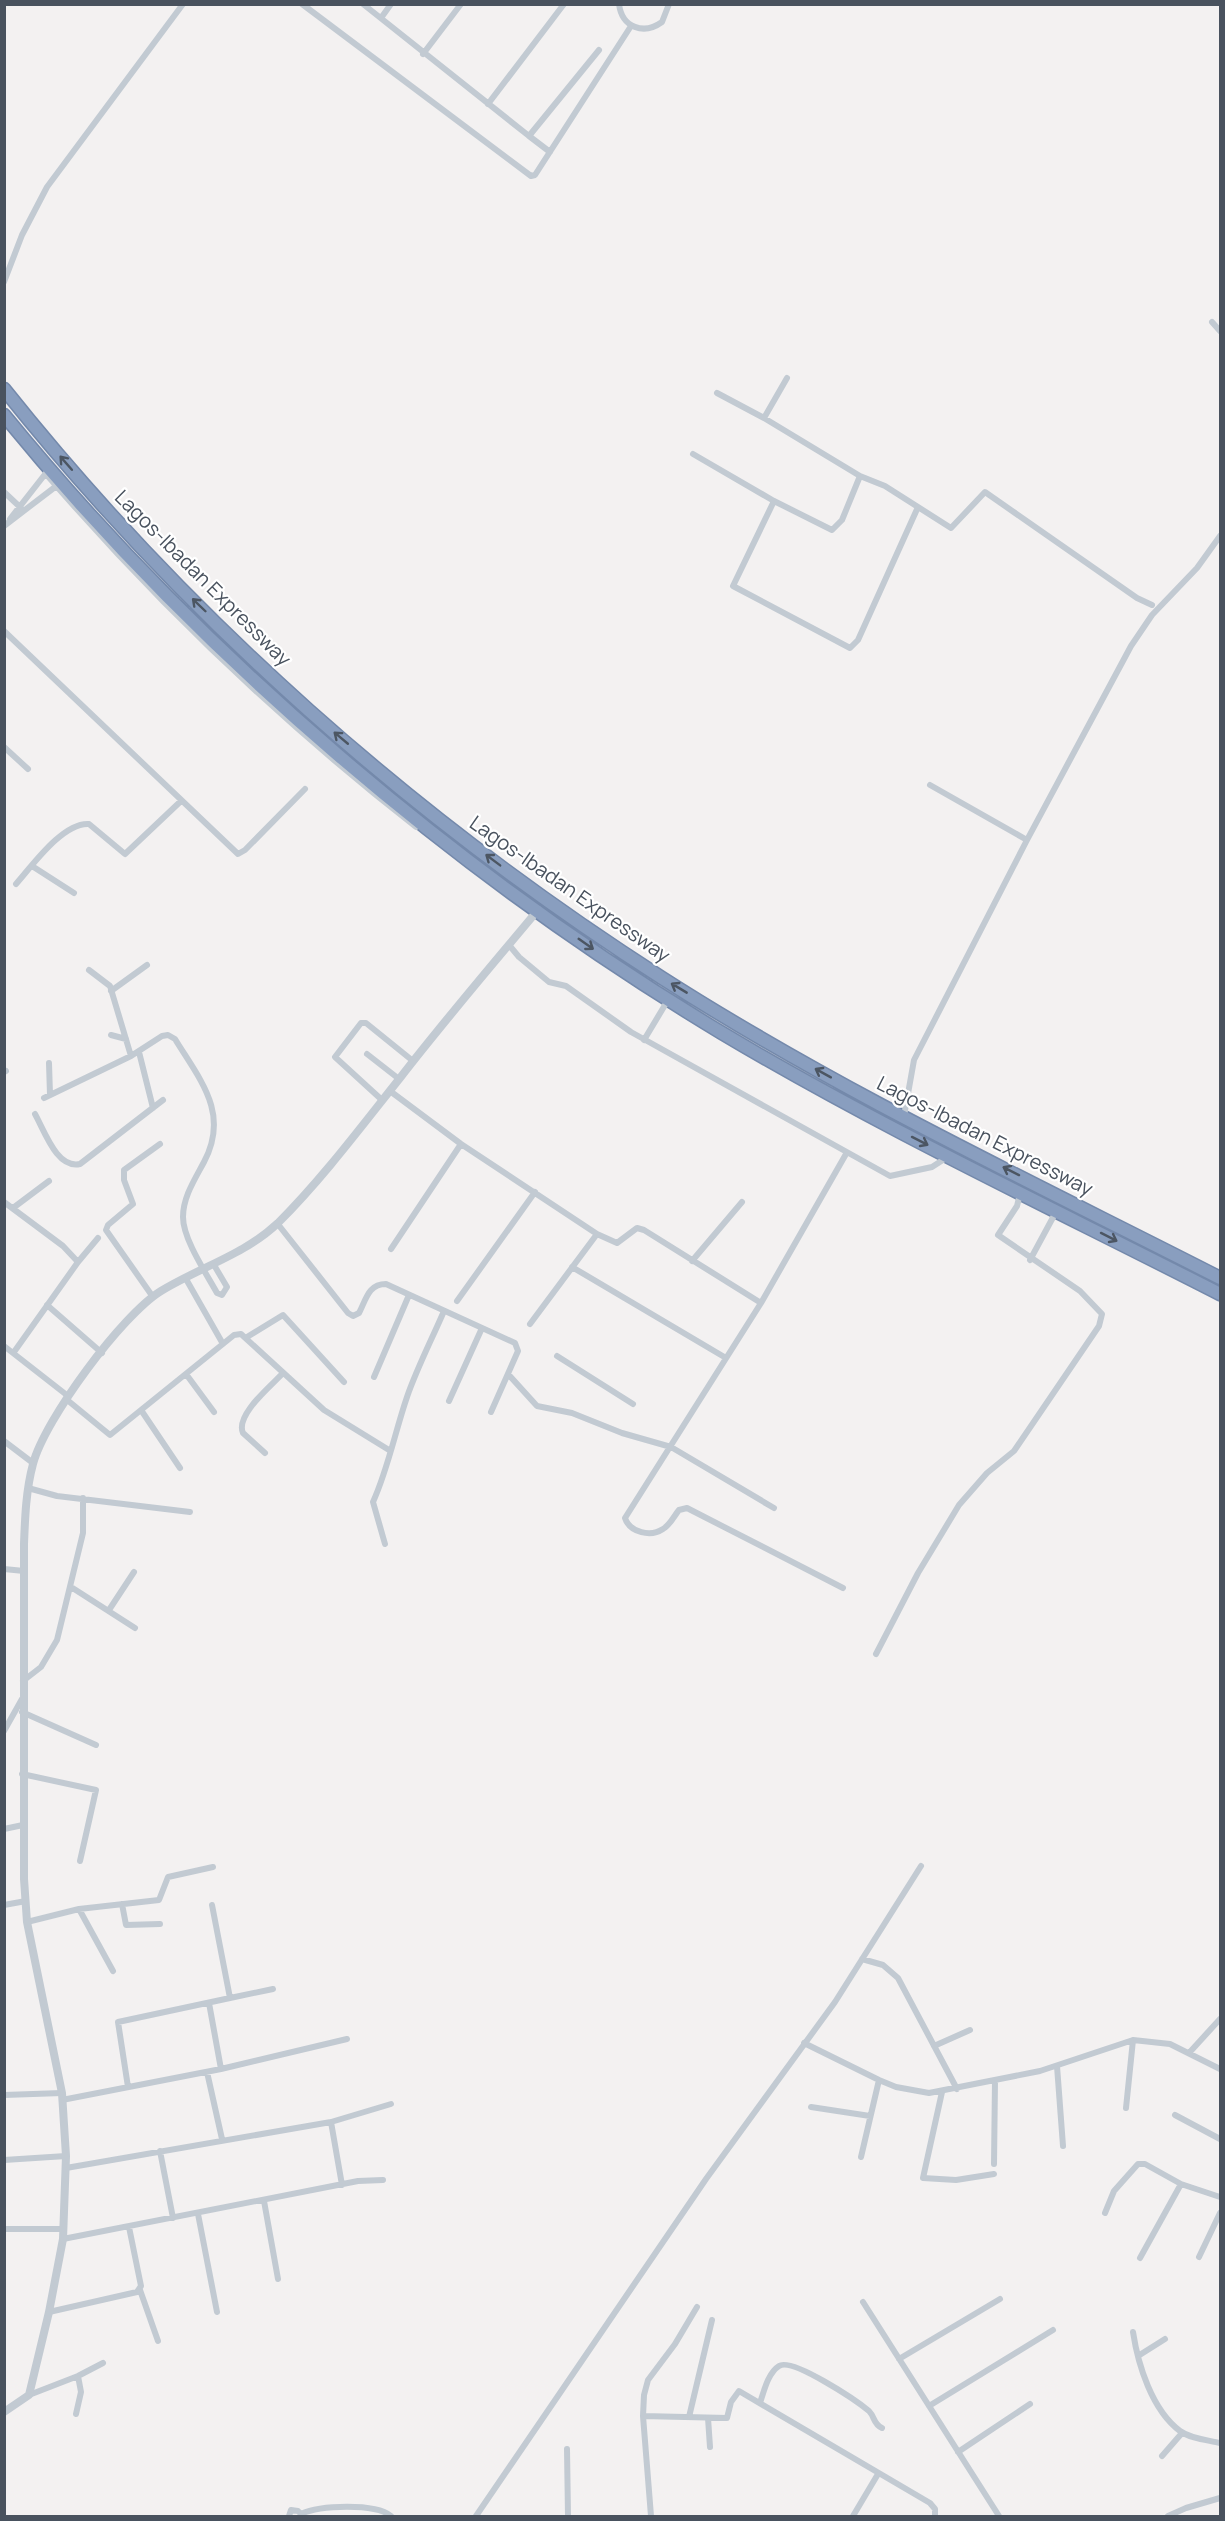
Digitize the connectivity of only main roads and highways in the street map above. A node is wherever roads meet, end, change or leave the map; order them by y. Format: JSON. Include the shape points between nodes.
{"nodes":[{"id":1,"x":4,"y":389,"type":"edge"},
{"id":2,"x":4,"y":415,"type":"edge"},
{"id":3,"x":1221,"y":1278,"type":"edge"},
{"id":4,"x":1221,"y":1294,"type":"edge"}],
"edges":[{"from":3,"to":1,"type":"highway","name":"Lagos-Ibadan Expressway","one_way":true,"via":[[874,1102],[664,979],[540,895],[330,729],[250,656],[92,494]]},
{"from":2,"to":4,"type":"highway","name":"Lagos-Ibadan Expressway","one_way":true,"via":[[59,484],[184,611],[322,740],[537,911],[723,1033],[868,1114]]}]}
